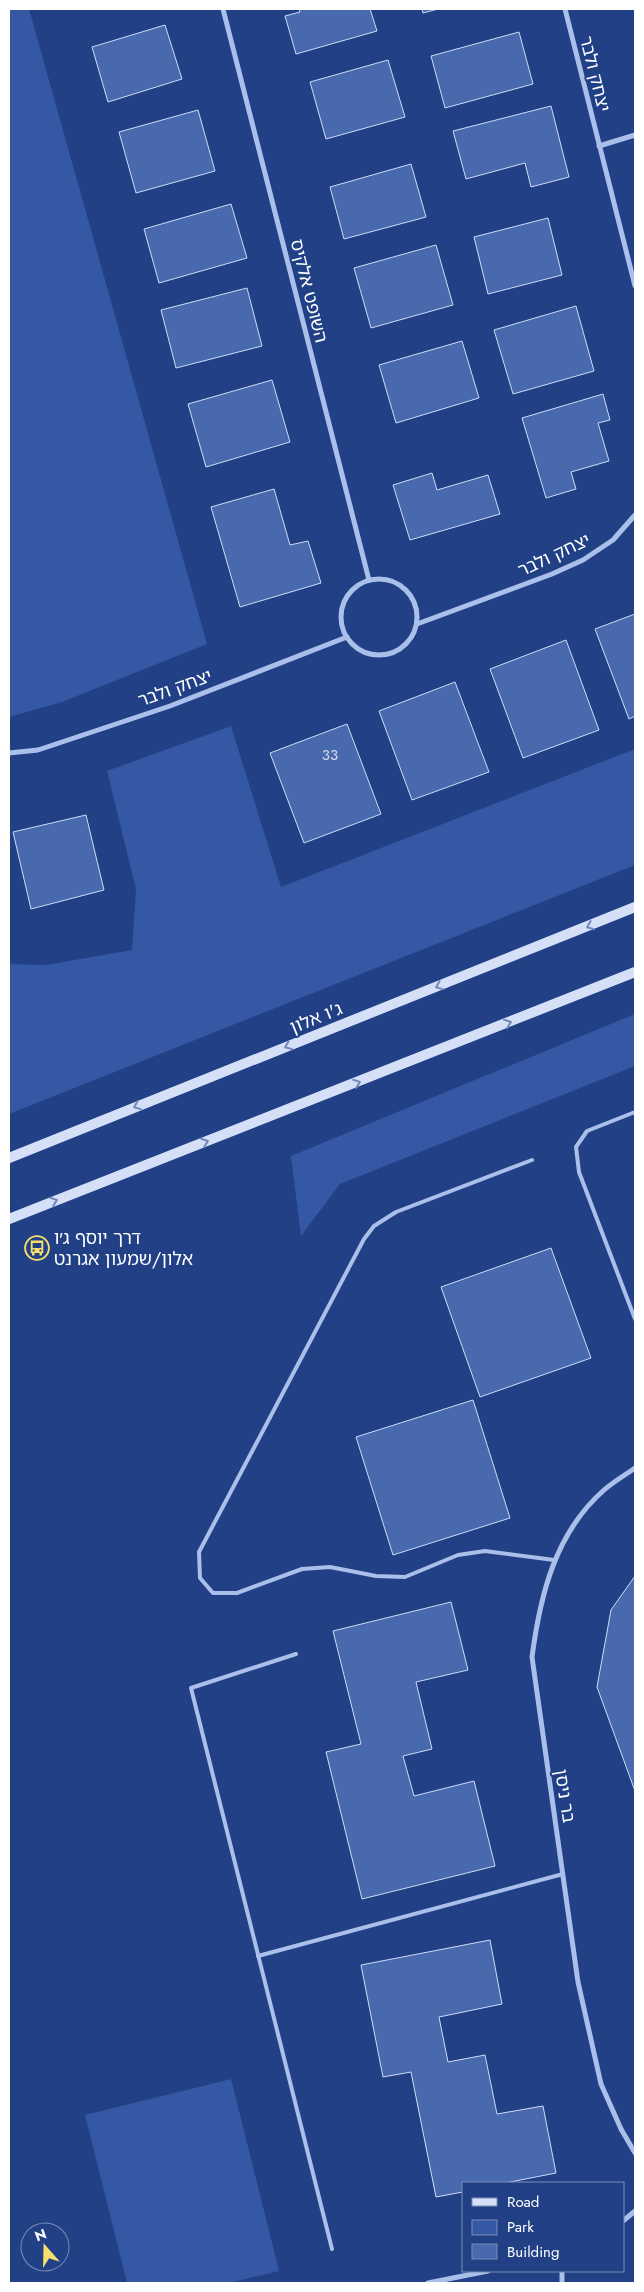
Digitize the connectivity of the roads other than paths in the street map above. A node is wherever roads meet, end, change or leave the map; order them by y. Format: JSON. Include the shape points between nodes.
{"nodes":[{"id":1,"x":223,"y":9,"type":"edge"},
{"id":2,"x":565,"y":9,"type":"edge"},
{"id":3,"x":635,"y":135,"type":"edge"},
{"id":4,"x":599,"y":146,"type":"junction"},
{"id":5,"x":635,"y":286,"type":"edge"},
{"id":6,"x":635,"y":515,"type":"edge"},
{"id":7,"x":369,"y":580,"type":"junction"},
{"id":8,"x":417,"y":624,"type":"junction"},
{"id":9,"x":346,"y":637,"type":"junction"},
{"id":10,"x":9,"y":753,"type":"edge"},
{"id":11,"x":635,"y":907,"type":"edge"},
{"id":12,"x":635,"y":972,"type":"edge"},
{"id":13,"x":635,"y":1112,"type":"edge"},
{"id":14,"x":9,"y":1158,"type":"edge"},
{"id":15,"x":532,"y":1160,"type":"dead end"},
{"id":16,"x":9,"y":1219,"type":"edge"},
{"id":17,"x":635,"y":1319,"type":"edge"},
{"id":18,"x":635,"y":1468,"type":"edge"},
{"id":19,"x":554,"y":1560,"type":"junction"},
{"id":20,"x":296,"y":1654,"type":"dead end"},
{"id":21,"x":563,"y":1874,"type":"junction"},
{"id":22,"x":258,"y":1956,"type":"junction"},
{"id":23,"x":635,"y":2153,"type":"edge"},
{"id":24,"x":635,"y":2211,"type":"edge"},
{"id":25,"x":624,"y":2220,"type":"edge"},
{"id":26,"x":332,"y":2249,"type":"dead end"},
{"id":27,"x":483,"y":2272,"type":"edge"},
{"id":28,"x":428,"y":2283,"type":"edge"}],
"edges":[{"from":1,"to":7,"type":"street","name":"השופט אלקיס"},
{"from":2,"to":4,"type":"street","name":"יצחק ולבר"},
{"from":3,"to":4,"type":"street"},
{"from":4,"to":5,"type":"street","name":"יצחק ולבר"},
{"from":6,"to":8,"type":"street","name":"יצחק ולבר","via":[[613,540],[583,560]]},
{"from":7,"to":8,"type":"street","via":[[393,581],[405,588],[417,611]]},
{"from":7,"to":9,"type":"street","via":[[357,586],[342,607],[341,620]]},
{"from":8,"to":9,"type":"street","via":[[412,636],[392,653],[367,653]]},
{"from":9,"to":10,"type":"street","name":"יצחק ולבר","via":[[170,706],[38,750]]},
{"from":11,"to":14,"type":"main road","name":"ג'ו אלון","one_way":true},
{"from":16,"to":12,"type":"main road","one_way":true},
{"from":13,"to":17,"type":"lane","via":[[587,1131],[576,1147],[579,1172]]},
{"from":15,"to":19,"type":"lane","via":[[396,1212],[374,1226],[364,1239],[199,1552],[200,1578],[214,1593],[237,1593],[302,1569],[330,1567],[376,1576],[406,1577],[458,1555],[485,1551]]},
{"from":18,"to":19,"type":"street","name":"בר ניסן","via":[[603,1490],[571,1528]]},
{"from":19,"to":21,"type":"street","name":"בר ניסן","via":[[538,1611],[532,1656]]},
{"from":20,"to":22,"type":"lane","via":[[190,1688]]},
{"from":21,"to":22,"type":"lane"},
{"from":21,"to":23,"type":"street","name":"בר ניסן","via":[[578,1982],[601,2084]]},
{"from":22,"to":26,"type":"lane"},
{"from":24,"to":25,"type":"street"},
{"from":27,"to":28,"type":"street"}]}
